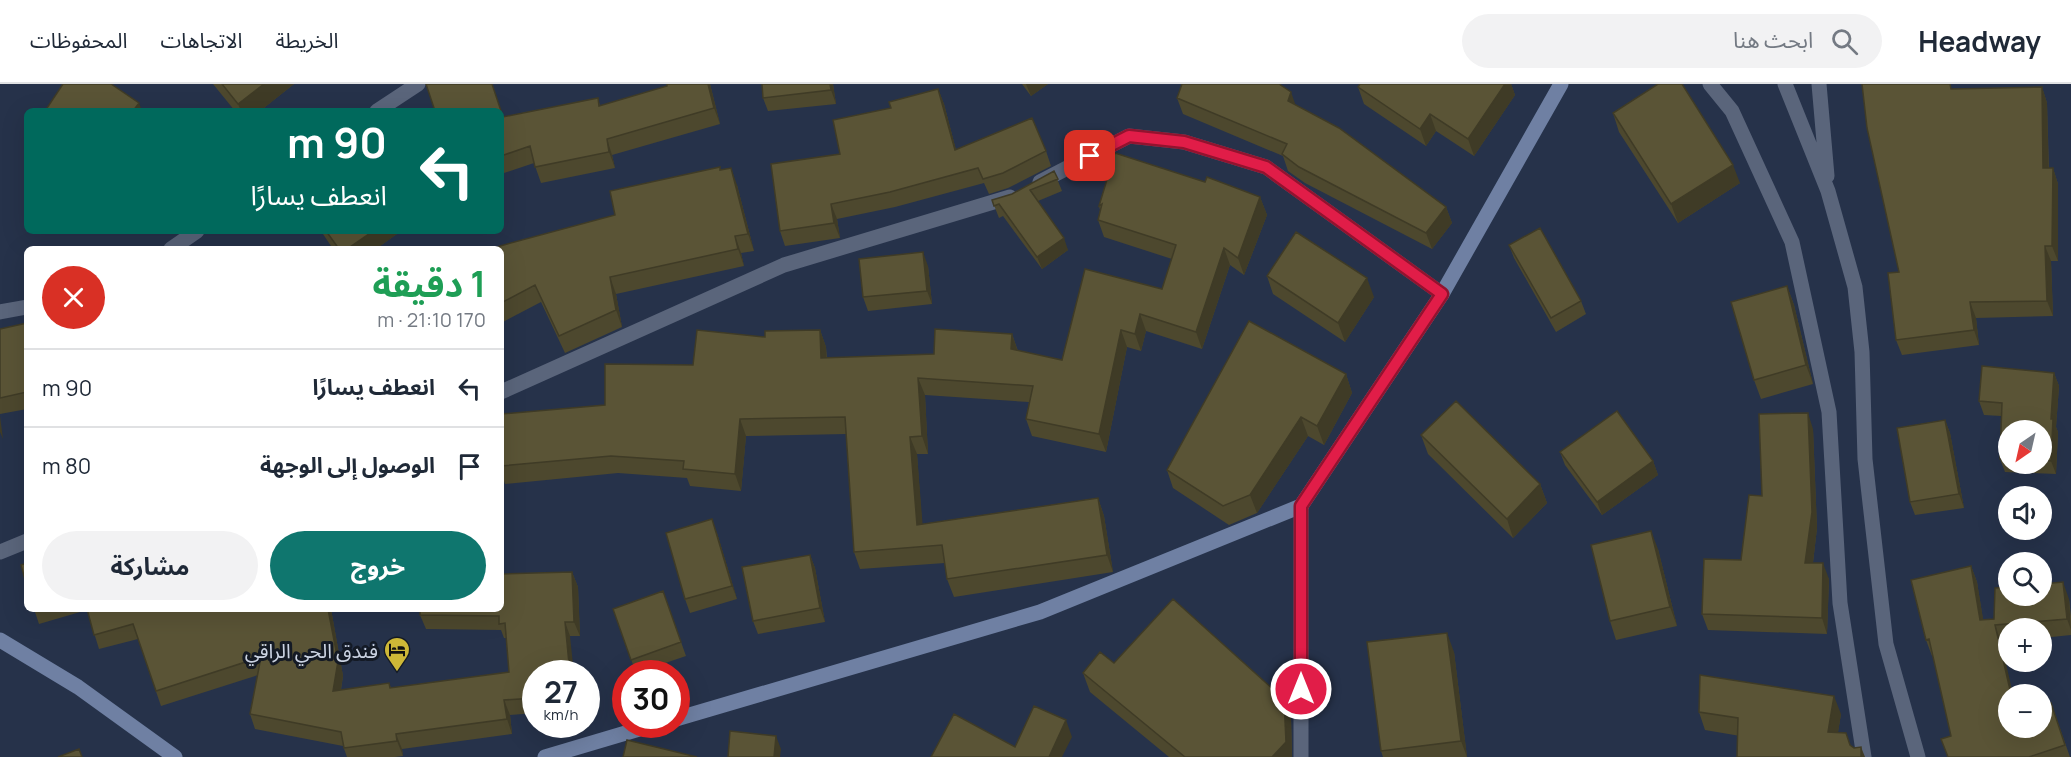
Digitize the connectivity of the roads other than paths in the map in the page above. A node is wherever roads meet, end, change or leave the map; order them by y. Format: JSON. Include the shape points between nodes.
{"nodes":[{"id":1,"x":418,"y":84,"type":"edge"},
{"id":2,"x":1561,"y":84,"type":"edge"},
{"id":3,"x":1710,"y":84,"type":"edge"},
{"id":4,"x":1785,"y":84,"type":"edge"},
{"id":5,"x":1819,"y":84,"type":"edge"},
{"id":6,"x":382,"y":108,"type":"edge"},
{"id":7,"x":1828,"y":191,"type":"junction"},
{"id":8,"x":193,"y":234,"type":"edge"},
{"id":9,"x":175,"y":246,"type":"edge"},
{"id":10,"x":1442,"y":294,"type":"junction"},
{"id":11,"x":24,"y":308,"type":"edge"},
{"id":12,"x":0,"y":312,"type":"edge"},
{"id":13,"x":504,"y":391,"type":"edge"},
{"id":14,"x":1301,"y":506,"type":"junction"},
{"id":15,"x":24,"y":542,"type":"edge"},
{"id":16,"x":0,"y":552,"type":"edge"},
{"id":17,"x":0,"y":640,"type":"edge"},
{"id":18,"x":690,"y":714,"type":"edge"},
{"id":19,"x":612,"y":737,"type":"edge"},
{"id":20,"x":175,"y":757,"type":"edge"},
{"id":21,"x":545,"y":757,"type":"edge"},
{"id":22,"x":1301,"y":757,"type":"edge"},
{"id":23,"x":1864,"y":757,"type":"edge"},
{"id":24,"x":1918,"y":757,"type":"edge"}],
"edges":[{"from":1,"to":6,"type":"street"},
{"from":2,"to":10,"type":"main road"},
{"from":3,"to":23,"type":"street","via":[[1732,111],[1792,242],[1828,412],[1840,603]]},
{"from":4,"to":7,"type":"street"},
{"from":5,"to":7,"type":"street"},
{"from":7,"to":24,"type":"street","via":[[1855,287],[1862,352],[1865,459],[1887,644]]},
{"from":8,"to":9,"type":"street"},
{"from":10,"to":13,"type":"street","via":[[1266,167],[1184,142],[1129,136],[1012,197],[784,265]]},
{"from":10,"to":14,"type":"main road"},
{"from":11,"to":12,"type":"street"},
{"from":14,"to":18,"type":"main road","via":[[1040,612]]},
{"from":14,"to":22,"type":"street"},
{"from":15,"to":16,"type":"street"},
{"from":17,"to":20,"type":"main road","via":[[78,687]]},
{"from":19,"to":21,"type":"main road"}]}
